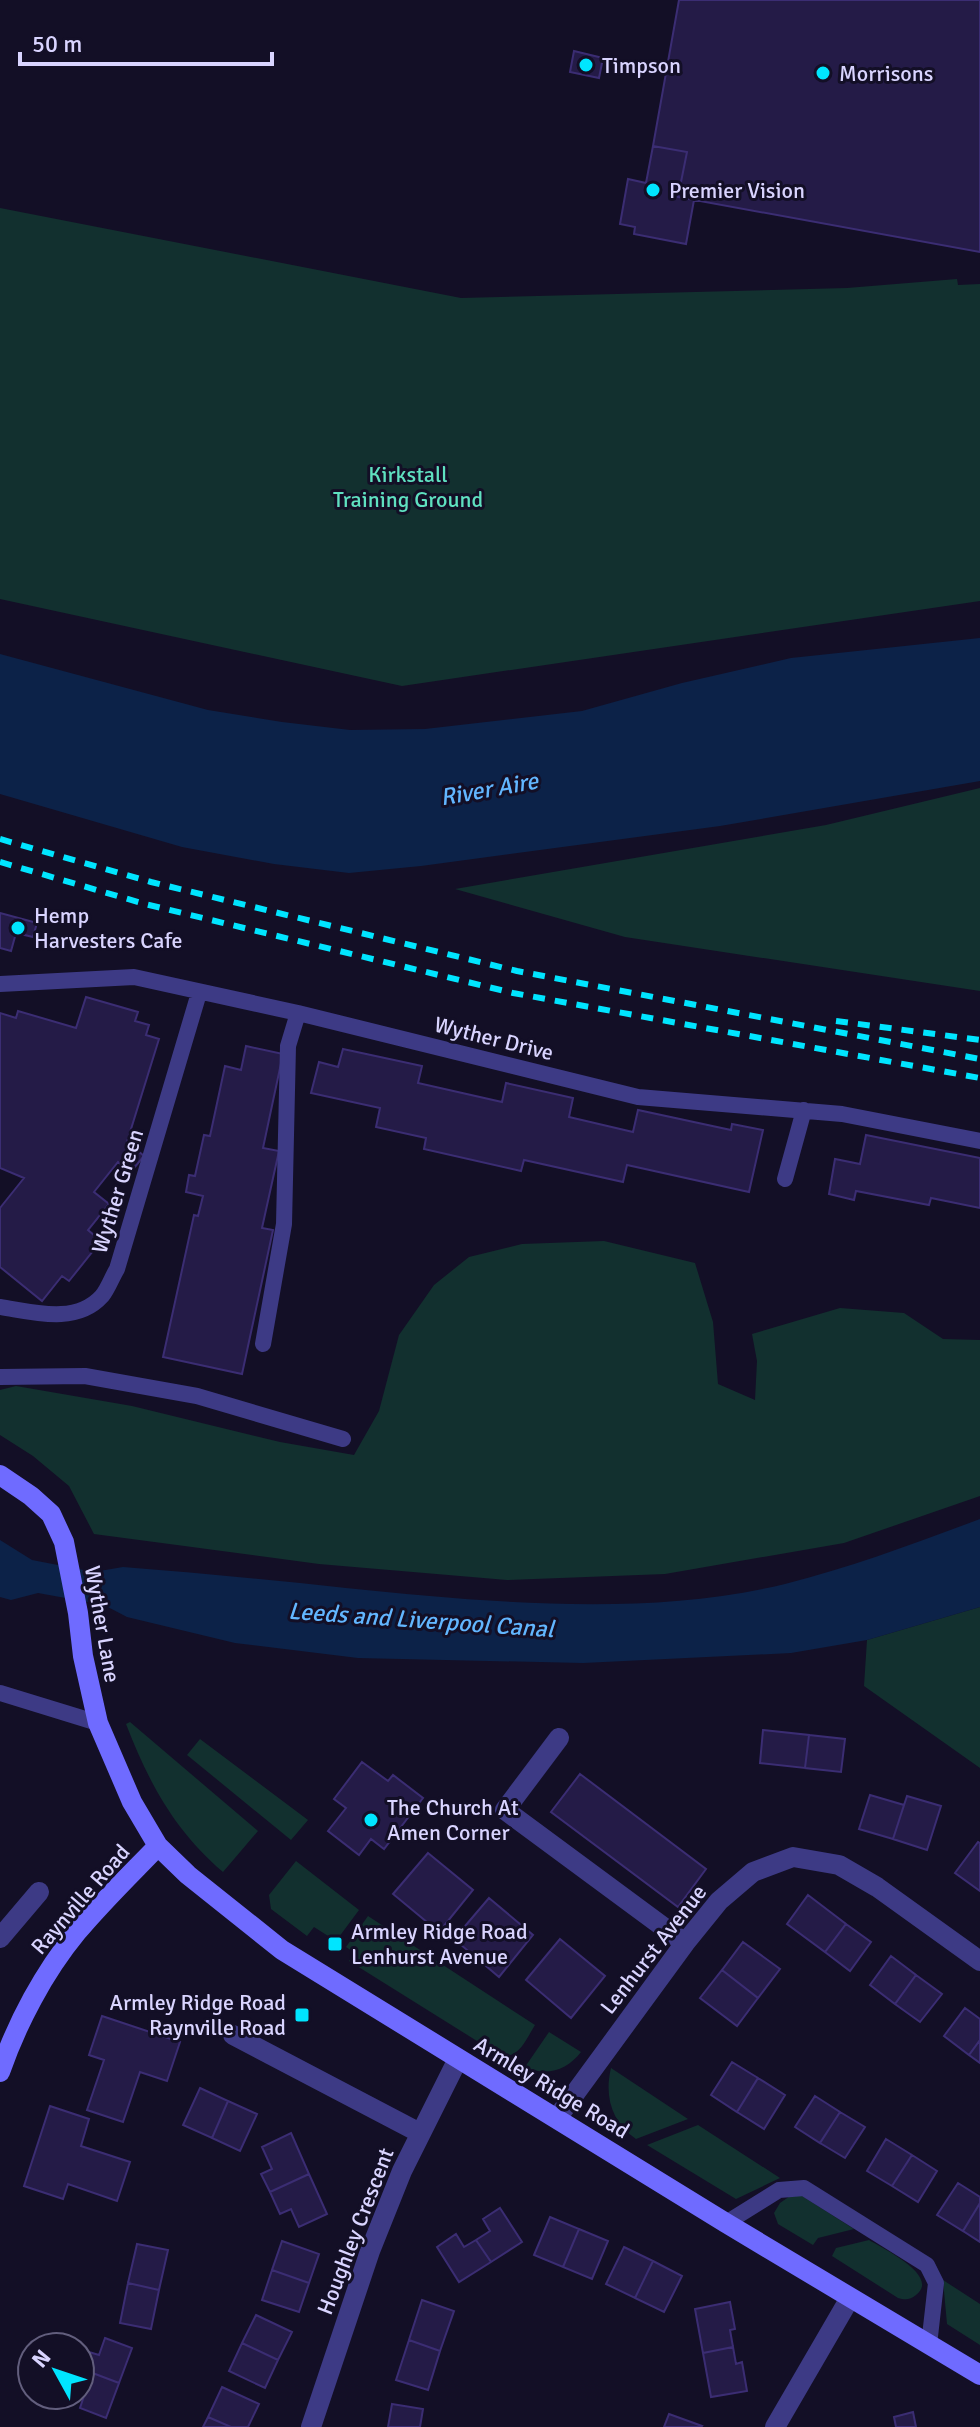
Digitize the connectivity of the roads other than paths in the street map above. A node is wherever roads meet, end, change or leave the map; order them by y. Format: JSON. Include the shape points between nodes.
{"nodes":[{"id":1,"x":0,"y":984,"type":"edge"},
{"id":2,"x":199,"y":993,"type":"junction"},
{"id":3,"x":298,"y":1013,"type":"junction"},
{"id":4,"x":804,"y":1110,"type":"junction"},
{"id":5,"x":980,"y":1141,"type":"edge"},
{"id":6,"x":785,"y":1179,"type":"dead end"},
{"id":7,"x":0,"y":1307,"type":"edge"},
{"id":8,"x":263,"y":1344,"type":"dead end"},
{"id":9,"x":0,"y":1377,"type":"edge"},
{"id":10,"x":343,"y":1439,"type":"dead end"},
{"id":11,"x":0,"y":1475,"type":"edge"},
{"id":12,"x":0,"y":1693,"type":"edge"},
{"id":13,"x":98,"y":1723,"type":"junction"},
{"id":14,"x":559,"y":1738,"type":"dead end"},
{"id":15,"x":132,"y":1802,"type":"joint"},
{"id":16,"x":158,"y":1846,"type":"junction"},
{"id":17,"x":39,"y":1892,"type":"dead end"},
{"id":18,"x":0,"y":1938,"type":"edge"},
{"id":19,"x":685,"y":1943,"type":"junction"},
{"id":20,"x":980,"y":1961,"type":"edge"},
{"id":21,"x":233,"y":2035,"type":"dead end"},
{"id":22,"x":458,"y":2059,"type":"junction"},
{"id":23,"x":0,"y":2072,"type":"edge"},
{"id":24,"x":557,"y":2118,"type":"junction"},
{"id":25,"x":420,"y":2133,"type":"junction"},
{"id":26,"x":726,"y":2223,"type":"junction"},
{"id":27,"x":850,"y":2298,"type":"junction"},
{"id":28,"x":929,"y":2345,"type":"junction"},
{"id":29,"x":980,"y":2375,"type":"edge"},
{"id":30,"x":311,"y":2427,"type":"edge"},
{"id":31,"x":775,"y":2427,"type":"edge"}],
"edges":[{"from":1,"to":2,"type":"lane","name":"Wyther Drive","via":[[134,977]]},
{"from":2,"to":3,"type":"lane","name":"Wyther Drive"},
{"from":2,"to":7,"type":"lane","name":"Wyther Green","via":[[117,1269],[102,1296],[86,1308],[58,1315]]},
{"from":3,"to":4,"type":"lane","name":"Wyther Drive","via":[[638,1097]]},
{"from":3,"to":8,"type":"lane","via":[[288,1046],[284,1224]]},
{"from":4,"to":5,"type":"lane","name":"Wyther Drive"},
{"from":4,"to":6,"type":"lane"},
{"from":9,"to":10,"type":"lane","via":[[85,1376],[183,1393]]},
{"from":11,"to":13,"type":"street","name":"Wyther Lane","via":[[51,1514],[64,1542]]},
{"from":12,"to":13,"type":"lane"},
{"from":13,"to":15,"type":"street","name":"Wyther Lane"},
{"from":14,"to":19,"type":"street","via":[[505,1810]]},
{"from":15,"to":16,"type":"street","name":"Armley Ridge Road"},
{"from":16,"to":22,"type":"street","name":"Armley Ridge Road","via":[[282,1950]]},
{"from":16,"to":23,"type":"street","name":"Raynville Road","via":[[49,1970]]},
{"from":17,"to":18,"type":"street"},
{"from":19,"to":20,"type":"street","name":"Lenhurst Avenue","via":[[719,1901],[753,1872],[793,1857],[839,1865]]},
{"from":19,"to":24,"type":"street","name":"Lenhurst Avenue"},
{"from":21,"to":25,"type":"street"},
{"from":22,"to":24,"type":"street","name":"Armley Ridge Road"},
{"from":22,"to":25,"type":"street","name":"Houghley Crescent"},
{"from":24,"to":26,"type":"street","name":"Armley Ridge Road"},
{"from":25,"to":30,"type":"street","name":"Houghley Crescent","via":[[370,2251]]},
{"from":26,"to":27,"type":"street","name":"Armley Ridge Road"},
{"from":26,"to":28,"type":"lane","via":[[779,2190],[804,2188],[927,2265],[936,2283]]},
{"from":27,"to":28,"type":"street","name":"Armley Ridge Road"},
{"from":27,"to":31,"type":"street"},
{"from":28,"to":29,"type":"street","name":"Armley Ridge Road"}]}
